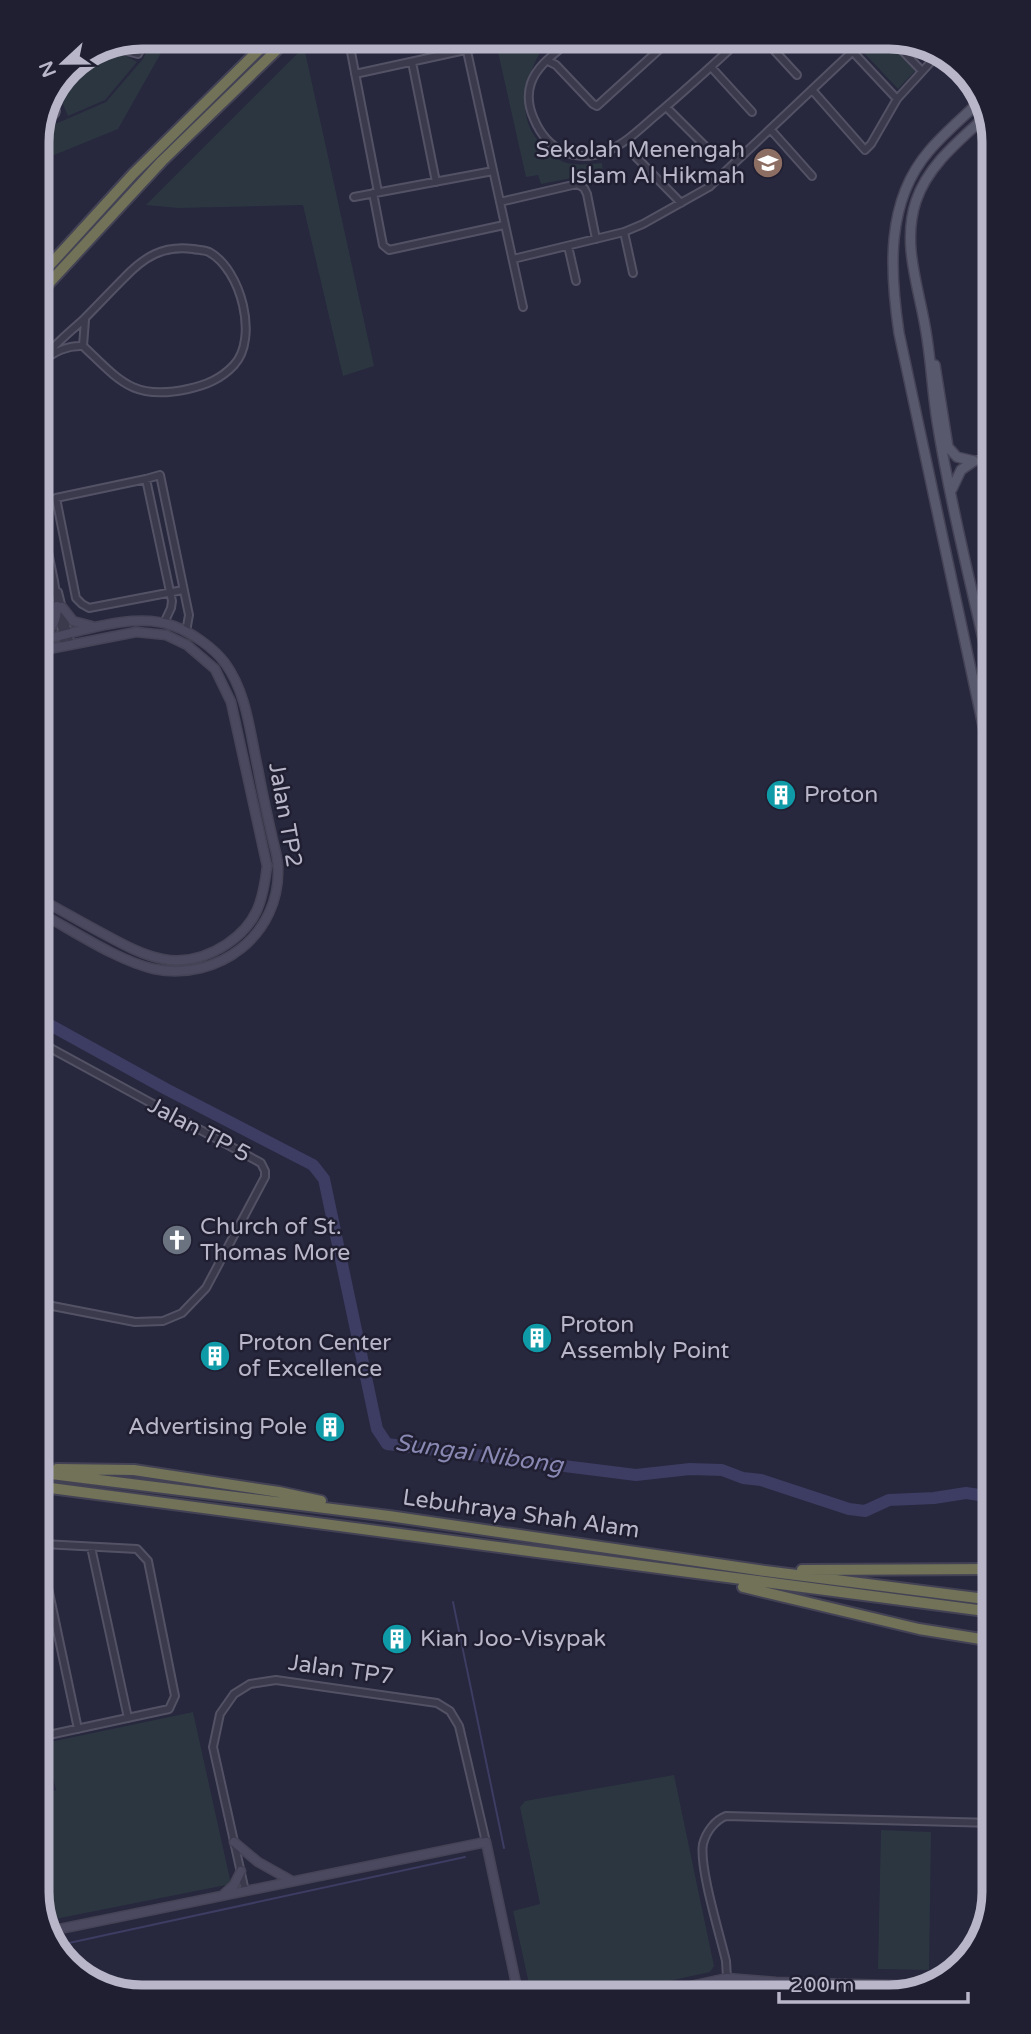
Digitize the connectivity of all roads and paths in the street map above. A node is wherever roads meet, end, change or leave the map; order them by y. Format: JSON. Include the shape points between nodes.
{"nodes":[{"id":1,"x":140,"y":49,"type":"edge"},
{"id":2,"x":260,"y":49,"type":"edge"},
{"id":3,"x":278,"y":49,"type":"edge"},
{"id":4,"x":475,"y":49,"type":"edge"},
{"id":5,"x":561,"y":49,"type":"edge"},
{"id":6,"x":660,"y":49,"type":"edge"},
{"id":7,"x":730,"y":49,"type":"edge"},
{"id":8,"x":773,"y":49,"type":"edge"},
{"id":9,"x":902,"y":50,"type":"edge"},
{"id":10,"x":124,"y":51,"type":"edge"},
{"id":11,"x":467,"y":51,"type":"junction"},
{"id":12,"x":853,"y":51,"type":"joint"},
{"id":13,"x":351,"y":52,"type":"dead end"},
{"id":14,"x":933,"y":60,"type":"edge"},
{"id":15,"x":548,"y":61,"type":"junction"},
{"id":16,"x":412,"y":62,"type":"junction"},
{"id":17,"x":711,"y":67,"type":"junction"},
{"id":18,"x":922,"y":71,"type":"junction"},
{"id":19,"x":355,"y":74,"type":"junction"},
{"id":20,"x":797,"y":75,"type":"dead end"},
{"id":21,"x":813,"y":91,"type":"junction"},
{"id":22,"x":897,"y":99,"type":"junction"},
{"id":23,"x":975,"y":106,"type":"edge"},
{"id":24,"x":666,"y":107,"type":"junction"},
{"id":25,"x":752,"y":112,"type":"dead end"},
{"id":26,"x":979,"y":122,"type":"edge"},
{"id":27,"x":771,"y":131,"type":"junction"},
{"id":28,"x":712,"y":153,"type":"dead end"},
{"id":29,"x":636,"y":157,"type":"dead end"},
{"id":30,"x":493,"y":171,"type":"junction"},
{"id":31,"x":812,"y":176,"type":"dead end"},
{"id":32,"x":436,"y":182,"type":"junction"},
{"id":33,"x":376,"y":193,"type":"junction"},
{"id":34,"x":354,"y":197,"type":"dead end"},
{"id":35,"x":500,"y":202,"type":"junction"},
{"id":36,"x":681,"y":203,"type":"junction"},
{"id":37,"x":505,"y":225,"type":"junction"},
{"id":38,"x":624,"y":232,"type":"junction"},
{"id":39,"x":596,"y":239,"type":"junction"},
{"id":40,"x":568,"y":246,"type":"junction"},
{"id":41,"x":513,"y":259,"type":"junction"},
{"id":42,"x":49,"y":266,"type":"edge"},
{"id":43,"x":633,"y":273,"type":"dead end"},
{"id":44,"x":576,"y":281,"type":"dead end"},
{"id":45,"x":49,"y":283,"type":"edge"},
{"id":46,"x":523,"y":307,"type":"dead end"},
{"id":47,"x":85,"y":318,"type":"junction"},
{"id":48,"x":925,"y":327,"type":"junction"},
{"id":49,"x":83,"y":346,"type":"junction"},
{"id":50,"x":49,"y":354,"type":"edge"},
{"id":51,"x":49,"y":357,"type":"edge"},
{"id":52,"x":982,"y":459,"type":"edge"},
{"id":53,"x":974,"y":461,"type":"junction"},
{"id":54,"x":146,"y":479,"type":"junction"},
{"id":55,"x":951,"y":493,"type":"junction"},
{"id":56,"x":49,"y":558,"type":"edge"},
{"id":57,"x":183,"y":590,"type":"junction"},
{"id":58,"x":171,"y":591,"type":"junction"},
{"id":59,"x":59,"y":606,"type":"junction"},
{"id":60,"x":164,"y":623,"type":"junction"},
{"id":61,"x":96,"y":627,"type":"junction"},
{"id":62,"x":49,"y":631,"type":"edge"},
{"id":63,"x":186,"y":632,"type":"junction"},
{"id":64,"x":982,"y":634,"type":"edge"},
{"id":65,"x":66,"y":635,"type":"junction"},
{"id":66,"x":49,"y":638,"type":"edge"},
{"id":67,"x":67,"y":646,"type":"junction"},
{"id":68,"x":49,"y":649,"type":"edge"},
{"id":69,"x":982,"y":721,"type":"edge"},
{"id":70,"x":49,"y":904,"type":"edge"},
{"id":71,"x":49,"y":918,"type":"edge"},
{"id":72,"x":49,"y":1047,"type":"edge"},
{"id":73,"x":49,"y":1305,"type":"edge"},
{"id":74,"x":49,"y":1471,"type":"edge"},
{"id":75,"x":49,"y":1488,"type":"edge"},
{"id":76,"x":49,"y":1544,"type":"edge"},
{"id":77,"x":91,"y":1547,"type":"junction"},
{"id":78,"x":982,"y":1569,"type":"edge"},
{"id":79,"x":771,"y":1572,"type":"junction"},
{"id":80,"x":689,"y":1574,"type":"junction"},
{"id":81,"x":49,"y":1592,"type":"edge"},
{"id":82,"x":982,"y":1599,"type":"edge"},
{"id":83,"x":982,"y":1611,"type":"edge"},
{"id":84,"x":982,"y":1639,"type":"edge"},
{"id":85,"x":128,"y":1718,"type":"junction"},
{"id":86,"x":78,"y":1729,"type":"junction"},
{"id":87,"x":49,"y":1735,"type":"edge"},
{"id":88,"x":982,"y":1824,"type":"edge"},
{"id":89,"x":234,"y":1842,"type":"junction"},
{"id":90,"x":486,"y":1842,"type":"junction"},
{"id":91,"x":241,"y":1871,"type":"junction"},
{"id":92,"x":292,"y":1881,"type":"junction"},
{"id":93,"x":245,"y":1891,"type":"junction"},
{"id":94,"x":221,"y":1896,"type":"junction"},
{"id":95,"x":57,"y":1929,"type":"edge"},
{"id":96,"x":727,"y":1978,"type":"junction"},
{"id":97,"x":516,"y":1985,"type":"edge"},
{"id":98,"x":695,"y":1985,"type":"edge"},
{"id":99,"x":844,"y":1985,"type":"edge"}],
"edges":[{"from":1,"to":10,"type":"street","via":[[138,54]]},
{"from":2,"to":42,"type":"highway","via":[[133,174]]},
{"from":3,"to":45,"type":"highway","via":[[162,161]]},
{"from":4,"to":11,"type":"street"},
{"from":5,"to":15,"type":"street"},
{"from":6,"to":15,"type":"street","via":[[597,106]]},
{"from":7,"to":17,"type":"street"},
{"from":8,"to":20,"type":"street"},
{"from":9,"to":18,"type":"street"},
{"from":11,"to":16,"type":"street"},
{"from":11,"to":30,"type":"street"},
{"from":12,"to":21,"type":"street"},
{"from":12,"to":22,"type":"street"},
{"from":13,"to":19,"type":"street"},
{"from":14,"to":18,"type":"street"},
{"from":15,"to":24,"type":"street","via":[[538,66],[530,84],[530,111],[539,132],[562,153],[587,157],[607,151]]},
{"from":16,"to":19,"type":"street"},
{"from":16,"to":32,"type":"street"},
{"from":17,"to":24,"type":"street"},
{"from":17,"to":25,"type":"street"},
{"from":18,"to":22,"type":"street"},
{"from":19,"to":33,"type":"street"},
{"from":21,"to":22,"type":"street","via":[[865,150]]},
{"from":21,"to":27,"type":"street"},
{"from":23,"to":69,"type":"main road","via":[[928,152],[913,176],[894,232],[891,270],[897,323]]},
{"from":24,"to":28,"type":"street"},
{"from":26,"to":48,"type":"main road","via":[[942,156],[916,201],[910,239]]},
{"from":27,"to":31,"type":"street"},
{"from":27,"to":36,"type":"street","via":[[709,187]]},
{"from":29,"to":36,"type":"street"},
{"from":30,"to":32,"type":"street"},
{"from":30,"to":35,"type":"street"},
{"from":32,"to":33,"type":"street"},
{"from":33,"to":34,"type":"street"},
{"from":33,"to":37,"type":"street","via":[[383,245],[389,250]]},
{"from":35,"to":37,"type":"street"},
{"from":35,"to":39,"type":"street","via":[[577,184],[587,194]]},
{"from":36,"to":38,"type":"street"},
{"from":37,"to":41,"type":"street"},
{"from":38,"to":39,"type":"street"},
{"from":38,"to":43,"type":"street"},
{"from":39,"to":40,"type":"street"},
{"from":40,"to":41,"type":"street"},
{"from":40,"to":44,"type":"street"},
{"from":41,"to":46,"type":"street"},
{"from":47,"to":49,"type":"street"},
{"from":47,"to":49,"type":"street","via":[[154,252],[180,247],[208,251],[229,272],[241,295],[246,325],[244,344],[234,365],[209,384],[154,394],[121,381]]},
{"from":47,"to":50,"type":"street"},
{"from":48,"to":53,"type":"main road","via":[[939,380],[948,447],[957,457]]},
{"from":48,"to":55,"type":"main road"},
{"from":49,"to":51,"type":"street","via":[[64,348]]},
{"from":52,"to":53,"type":"street"},
{"from":53,"to":55,"type":"main road","via":[[961,471]]},
{"from":54,"to":57,"type":"street","via":[[160,475]]},
{"from":54,"to":58,"type":"street"},
{"from":54,"to":58,"type":"street","via":[[56,498],[76,597],[89,608]]},
{"from":55,"to":64,"type":"main road"},
{"from":56,"to":59,"type":"street"},
{"from":57,"to":58,"type":"street"},
{"from":57,"to":63,"type":"street"},
{"from":58,"to":60,"type":"street","via":[[171,608]]},
{"from":59,"to":61,"type":"street","via":[[73,621]]},
{"from":59,"to":62,"type":"street"},
{"from":59,"to":65,"type":"street"},
{"from":60,"to":61,"type":"street","name":"Jalan TP2","via":[[150,620]]},
{"from":60,"to":63,"type":"street","name":"Jalan TP2"},
{"from":61,"to":65,"type":"street","name":"Jalan TP2"},
{"from":63,"to":71,"type":"street","name":"Jalan TP2","via":[[214,651],[243,699],[278,866],[270,912],[248,944],[217,964],[180,971],[135,964]]},
{"from":65,"to":66,"type":"street","name":"Jalan TP2"},
{"from":65,"to":67,"type":"street"},
{"from":67,"to":68,"type":"street","name":"Jalan TP2"},
{"from":67,"to":70,"type":"street","name":"Jalan TP2","via":[[136,632],[166,635],[187,645],[215,669],[231,702],[267,866],[255,917],[239,935],[209,955],[181,960],[141,954]]},
{"from":72,"to":73,"type":"street","name":"Jalan TP 5","via":[[261,1163],[265,1177],[206,1288],[183,1313],[163,1321],[135,1322]]},
{"from":74,"to":79,"type":"highway","name":"Lebuhraya Shah Alam"},
{"from":75,"to":80,"type":"highway","name":"Lebuhraya Shah Alam"},
{"from":76,"to":77,"type":"street"},
{"from":77,"to":85,"type":"street"},
{"from":77,"to":85,"type":"street","via":[[136,1549],[148,1562],[175,1696],[169,1709]]},
{"from":78,"to":79,"type":"highway"},
{"from":79,"to":82,"type":"highway","name":"Lebuhraya Shah Alam"},
{"from":80,"to":83,"type":"highway","name":"Lebuhraya Shah Alam"},
{"from":80,"to":84,"type":"highway","via":[[919,1629]]},
{"from":81,"to":86,"type":"street"},
{"from":85,"to":86,"type":"street"},
{"from":86,"to":87,"type":"street"},
{"from":88,"to":96,"type":"street","via":[[719,1819],[707,1834],[702,1855]]},
{"from":89,"to":90,"type":"street","name":"Jalan TP7","via":[[213,1747],[220,1714],[234,1694],[250,1684],[276,1679],[437,1703],[450,1711],[459,1726]]},
{"from":89,"to":91,"type":"street","name":"Jalan TP7"},
{"from":89,"to":92,"type":"street","via":[[258,1863]]},
{"from":90,"to":92,"type":"street"},
{"from":90,"to":97,"type":"street","name":"Jalan TP7"},
{"from":91,"to":93,"type":"street","name":"Jalan TP7"},
{"from":91,"to":94,"type":"street"},
{"from":92,"to":93,"type":"street"},
{"from":93,"to":94,"type":"street"},
{"from":94,"to":95,"type":"street"},
{"from":96,"to":98,"type":"street"},
{"from":96,"to":99,"type":"street"}]}
